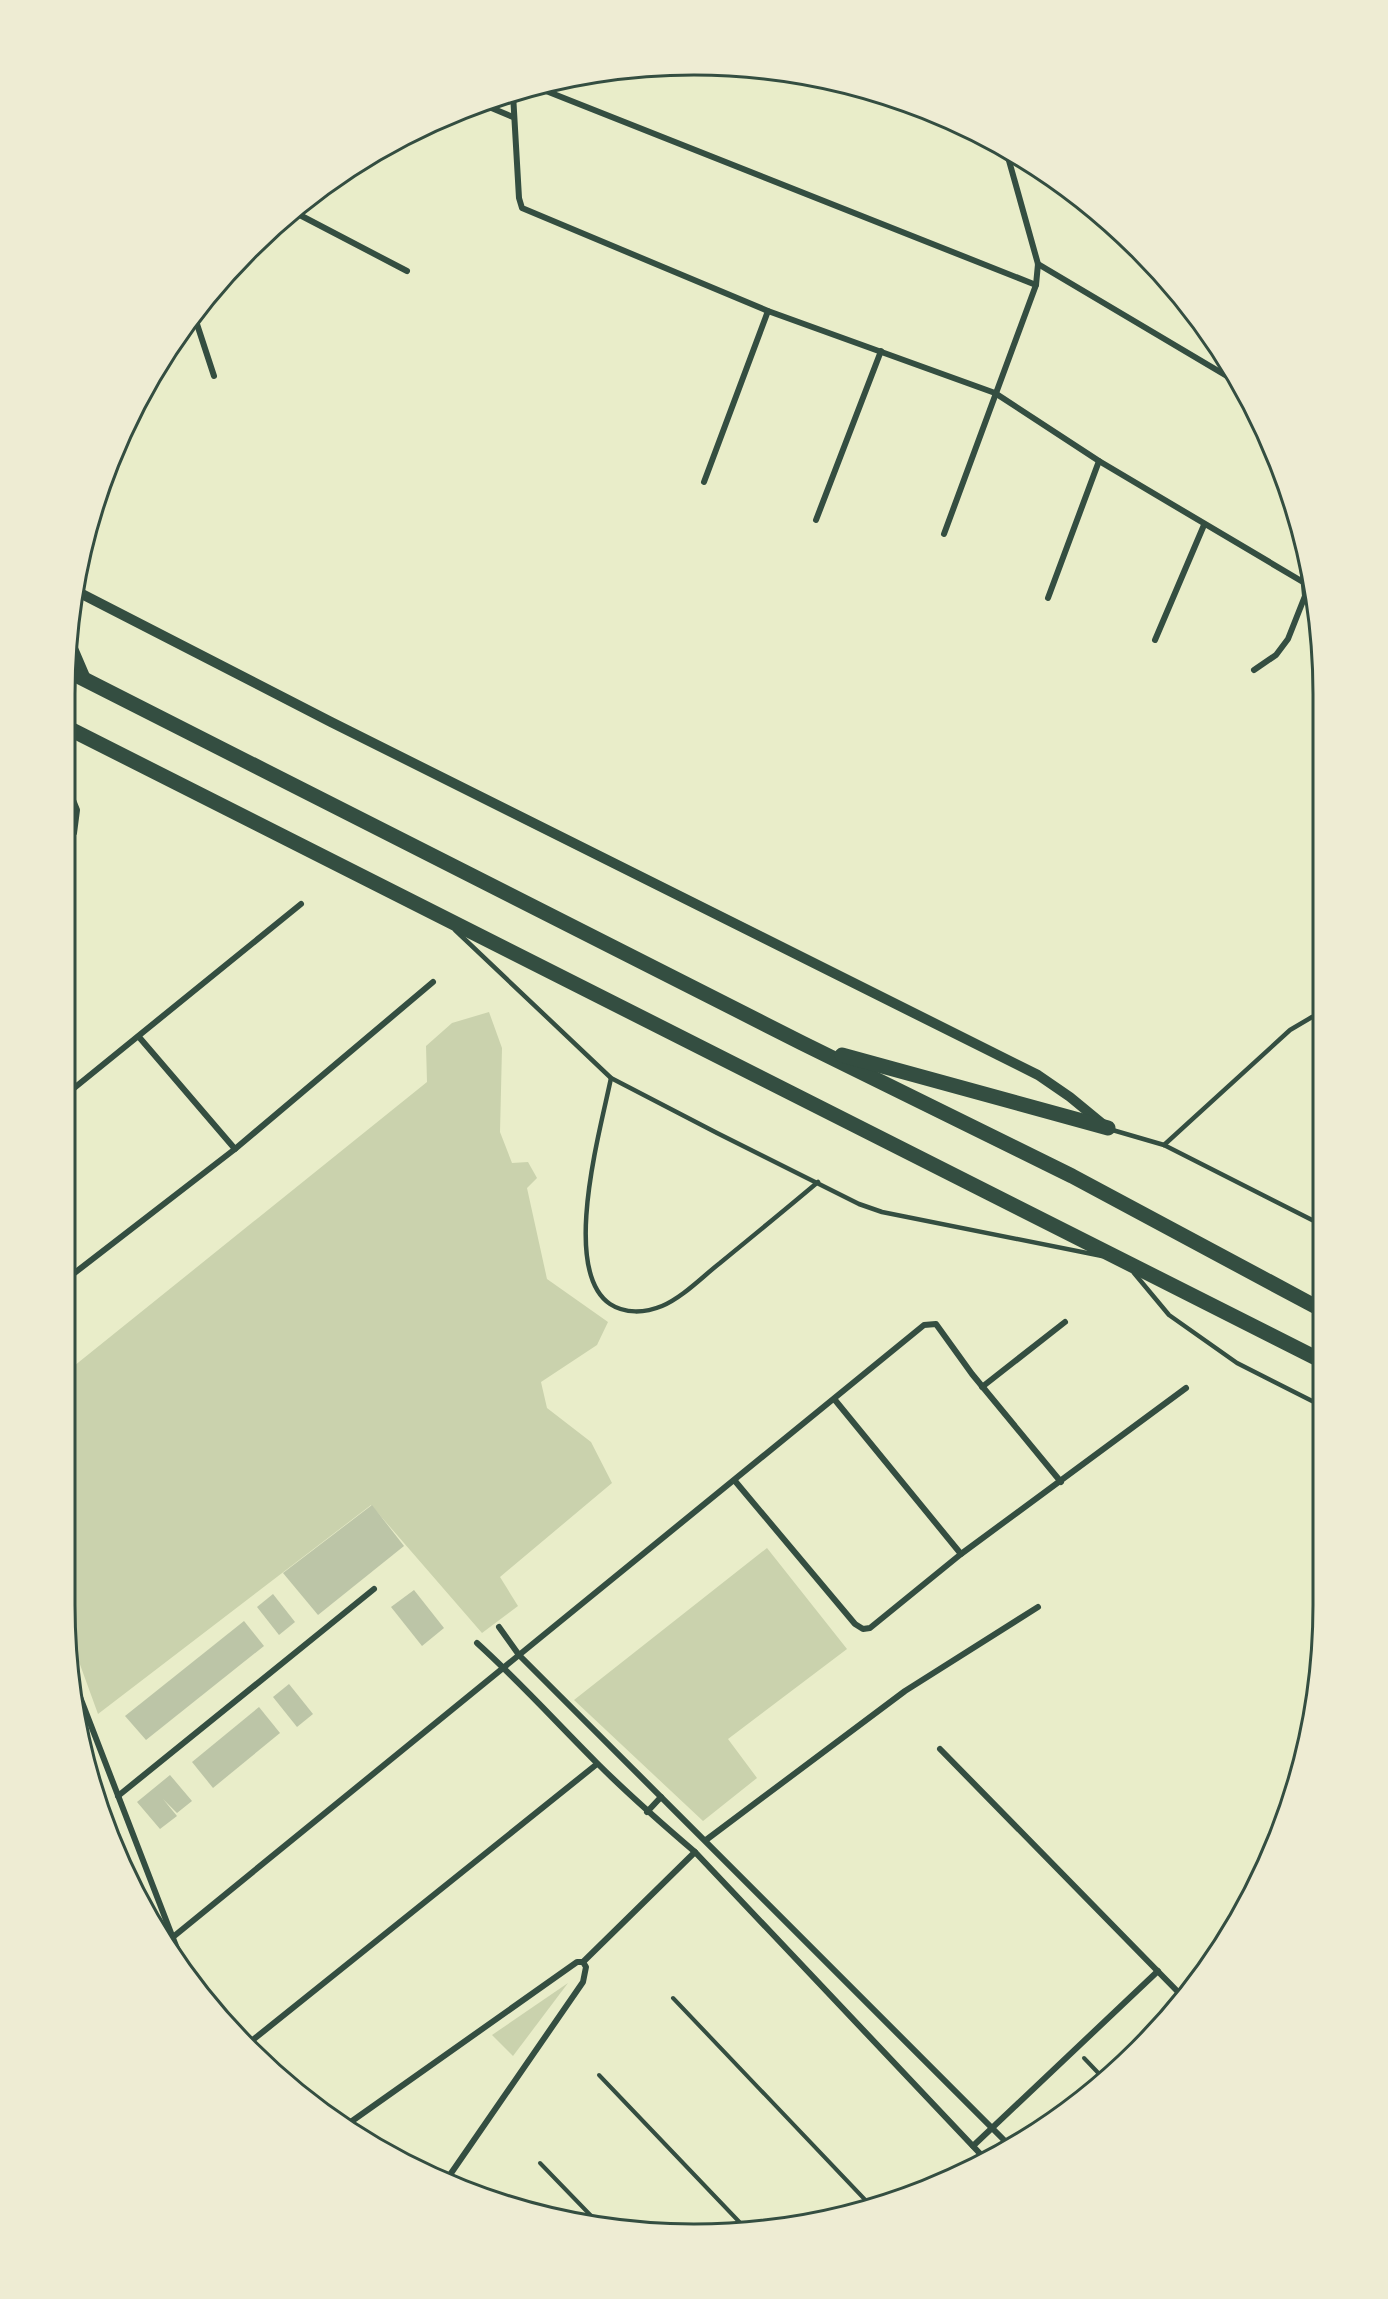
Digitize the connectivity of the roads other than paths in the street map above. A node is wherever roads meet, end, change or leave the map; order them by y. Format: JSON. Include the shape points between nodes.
{"nodes":[{"id":1,"x":550,"y":92,"type":"edge"},
{"id":2,"x":513,"y":102,"type":"edge"},
{"id":3,"x":493,"y":109,"type":"edge"},
{"id":4,"x":513,"y":117,"type":"junction"},
{"id":5,"x":1009,"y":161,"type":"edge"},
{"id":6,"x":302,"y":216,"type":"edge"},
{"id":7,"x":1038,"y":264,"type":"junction"},
{"id":8,"x":407,"y":271,"type":"dead end"},
{"id":9,"x":1036,"y":285,"type":"junction"},
{"id":10,"x":768,"y":311,"type":"junction"},
{"id":11,"x":197,"y":325,"type":"edge"},
{"id":12,"x":881,"y":351,"type":"junction"},
{"id":13,"x":1223,"y":374,"type":"edge"},
{"id":14,"x":214,"y":376,"type":"dead end"},
{"id":15,"x":995,"y":393,"type":"junction"},
{"id":16,"x":1099,"y":461,"type":"junction"},
{"id":17,"x":704,"y":482,"type":"dead end"},
{"id":18,"x":816,"y":520,"type":"dead end"},
{"id":19,"x":1204,"y":525,"type":"junction"},
{"id":20,"x":944,"y":534,"type":"dead end"},
{"id":21,"x":1302,"y":579,"type":"edge"},
{"id":22,"x":1302,"y":582,"type":"junction"},
{"id":23,"x":83,"y":595,"type":"edge"},
{"id":24,"x":1048,"y":598,"type":"dead end"},
{"id":25,"x":1155,"y":640,"type":"dead end"},
{"id":26,"x":76,"y":655,"type":"edge"},
{"id":27,"x":1254,"y":670,"type":"dead end"},
{"id":28,"x":75,"y":675,"type":"edge"},
{"id":29,"x":87,"y":681,"type":"junction"},
{"id":30,"x":75,"y":732,"type":"edge"},
{"id":31,"x":75,"y":805,"type":"edge"},
{"id":32,"x":75,"y":825,"type":"edge"},
{"id":33,"x":301,"y":904,"type":"dead end"},
{"id":34,"x":440,"y":916,"type":"junction"},
{"id":35,"x":433,"y":982,"type":"dead end"},
{"id":36,"x":1313,"y":1017,"type":"edge"},
{"id":37,"x":139,"y":1037,"type":"junction"},
{"id":38,"x":802,"y":1043,"type":"junction"},
{"id":39,"x":611,"y":1078,"type":"junction"},
{"id":40,"x":75,"y":1087,"type":"edge"},
{"id":41,"x":1107,"y":1128,"type":"junction"},
{"id":42,"x":1164,"y":1145,"type":"junction"},
{"id":43,"x":235,"y":1149,"type":"junction"},
{"id":44,"x":818,"y":1182,"type":"junction"},
{"id":45,"x":1313,"y":1220,"type":"edge"},
{"id":46,"x":1125,"y":1261,"type":"junction"},
{"id":47,"x":75,"y":1273,"type":"edge"},
{"id":48,"x":1313,"y":1305,"type":"edge"},
{"id":49,"x":1065,"y":1322,"type":"dead end"},
{"id":50,"x":1313,"y":1356,"type":"edge"},
{"id":51,"x":982,"y":1387,"type":"junction"},
{"id":52,"x":1186,"y":1388,"type":"dead end"},
{"id":53,"x":835,"y":1400,"type":"junction"},
{"id":54,"x":1313,"y":1401,"type":"edge"},
{"id":55,"x":735,"y":1481,"type":"junction"},
{"id":56,"x":1061,"y":1482,"type":"junction"},
{"id":57,"x":961,"y":1554,"type":"junction"},
{"id":58,"x":374,"y":1589,"type":"dead end"},
{"id":59,"x":1038,"y":1607,"type":"dead end"},
{"id":60,"x":499,"y":1627,"type":"dead end"},
{"id":61,"x":477,"y":1643,"type":"dead end"},
{"id":62,"x":519,"y":1655,"type":"junction"},
{"id":63,"x":504,"y":1667,"type":"junction"},
{"id":64,"x":86,"y":1722,"type":"edge"},
{"id":65,"x":940,"y":1749,"type":"dead end"},
{"id":66,"x":597,"y":1764,"type":"junction"},
{"id":67,"x":118,"y":1796,"type":"junction"},
{"id":68,"x":661,"y":1797,"type":"junction"},
{"id":69,"x":647,"y":1812,"type":"junction"},
{"id":70,"x":706,"y":1840,"type":"junction"},
{"id":71,"x":695,"y":1852,"type":"junction"},
{"id":72,"x":173,"y":1937,"type":"junction"},
{"id":73,"x":175,"y":1942,"type":"edge"},
{"id":74,"x":583,"y":1962,"type":"junction"},
{"id":75,"x":1158,"y":1971,"type":"junction"},
{"id":76,"x":1177,"y":1991,"type":"edge"},
{"id":77,"x":253,"y":2040,"type":"edge"},
{"id":78,"x":352,"y":2121,"type":"edge"},
{"id":79,"x":992,"y":2127,"type":"junction"},
{"id":80,"x":1005,"y":2141,"type":"edge"},
{"id":81,"x":973,"y":2146,"type":"junction"},
{"id":82,"x":980,"y":2154,"type":"edge"},
{"id":83,"x":450,"y":2174,"type":"edge"}],
"edges":[{"from":1,"to":9,"type":"street"},
{"from":2,"to":4,"type":"street"},
{"from":3,"to":4,"type":"street"},
{"from":4,"to":10,"type":"street","via":[[522,208]]},
{"from":5,"to":7,"type":"street"},
{"from":6,"to":8,"type":"street"},
{"from":7,"to":9,"type":"street"},
{"from":7,"to":13,"type":"street"},
{"from":9,"to":15,"type":"street"},
{"from":10,"to":12,"type":"street"},
{"from":10,"to":17,"type":"street"},
{"from":11,"to":14,"type":"street"},
{"from":12,"to":15,"type":"street"},
{"from":12,"to":18,"type":"street"},
{"from":15,"to":16,"type":"street"},
{"from":15,"to":20,"type":"street"},
{"from":16,"to":19,"type":"street"},
{"from":16,"to":24,"type":"street"},
{"from":19,"to":22,"type":"street"},
{"from":19,"to":25,"type":"street"},
{"from":21,"to":22,"type":"street"},
{"from":22,"to":27,"type":"street","via":[[1305,596],[1288,639],[1276,655]]},
{"from":23,"to":41,"type":"street","via":[[1038,1075]]},
{"from":26,"to":29,"type":"street"},
{"from":28,"to":29,"type":"highway"},
{"from":29,"to":38,"type":"highway"},
{"from":30,"to":34,"type":"highway"},
{"from":31,"to":32,"type":"street"},
{"from":33,"to":37,"type":"street"},
{"from":34,"to":39,"type":"lane"},
{"from":34,"to":46,"type":"highway"},
{"from":35,"to":43,"type":"street"},
{"from":36,"to":42,"type":"lane","via":[[1290,1030]]},
{"from":37,"to":40,"type":"street"},
{"from":37,"to":43,"type":"street"},
{"from":38,"to":41,"type":"highway"},
{"from":38,"to":48,"type":"highway","via":[[1072,1176]]},
{"from":39,"to":44,"type":"lane"},
{"from":39,"to":44,"type":"lane","via":[[589,1188],[585,1233],[588,1272],[603,1299],[617,1309],[634,1312],[662,1306],[692,1286]]},
{"from":41,"to":42,"type":"lane"},
{"from":42,"to":45,"type":"lane"},
{"from":43,"to":47,"type":"street"},
{"from":44,"to":46,"type":"lane","via":[[882,1212]]},
{"from":46,"to":50,"type":"highway"},
{"from":46,"to":54,"type":"lane","via":[[1169,1315],[1237,1363]]},
{"from":49,"to":51,"type":"street"},
{"from":51,"to":53,"type":"street","via":[[936,1324],[929,1323]]},
{"from":51,"to":56,"type":"street"},
{"from":52,"to":56,"type":"street"},
{"from":53,"to":55,"type":"street"},
{"from":53,"to":57,"type":"street"},
{"from":55,"to":57,"type":"street","via":[[863,1629],[870,1628]]},
{"from":55,"to":62,"type":"street"},
{"from":56,"to":57,"type":"street"},
{"from":58,"to":67,"type":"street"},
{"from":59,"to":70,"type":"street","via":[[905,1691]]},
{"from":60,"to":62,"type":"street"},
{"from":61,"to":63,"type":"street"},
{"from":62,"to":63,"type":"street"},
{"from":62,"to":68,"type":"street"},
{"from":63,"to":66,"type":"street"},
{"from":63,"to":72,"type":"street"},
{"from":64,"to":67,"type":"street"},
{"from":65,"to":75,"type":"street"},
{"from":66,"to":69,"type":"street"},
{"from":66,"to":77,"type":"street"},
{"from":67,"to":72,"type":"street"},
{"from":68,"to":69,"type":"street"},
{"from":68,"to":70,"type":"street"},
{"from":69,"to":71,"type":"street"},
{"from":70,"to":79,"type":"street"},
{"from":71,"to":74,"type":"street"},
{"from":71,"to":81,"type":"street"},
{"from":72,"to":73,"type":"street"},
{"from":74,"to":78,"type":"street","via":[[577,1962]]},
{"from":74,"to":83,"type":"street","via":[[584,1982]]},
{"from":75,"to":76,"type":"street"},
{"from":75,"to":79,"type":"street"},
{"from":79,"to":80,"type":"street"},
{"from":79,"to":81,"type":"street"},
{"from":81,"to":82,"type":"street"}]}
